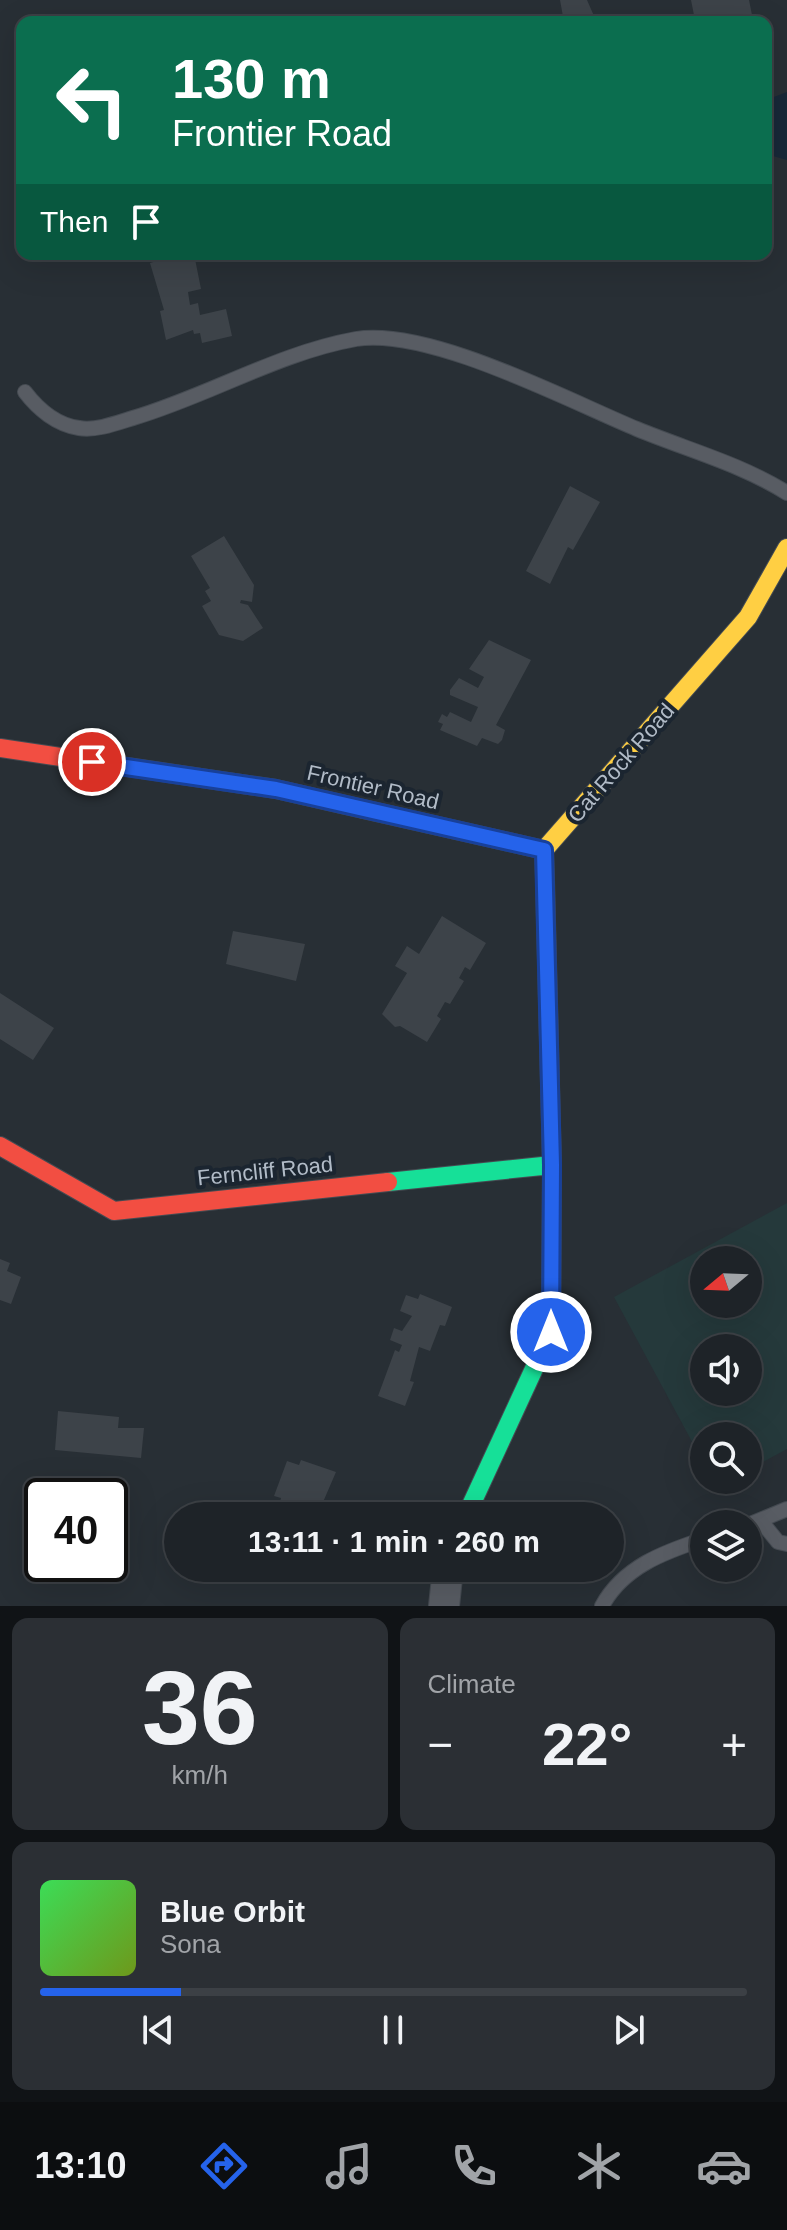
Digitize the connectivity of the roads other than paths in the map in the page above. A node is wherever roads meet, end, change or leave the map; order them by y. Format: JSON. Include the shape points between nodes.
{"nodes":[{"id":1,"x":25,"y":392,"type":"dead end"},
{"id":2,"x":787,"y":493,"type":"edge"},
{"id":3,"x":787,"y":548,"type":"edge"},
{"id":4,"x":0,"y":748,"type":"edge"},
{"id":5,"x":544,"y":850,"type":"junction"},
{"id":6,"x":0,"y":1146,"type":"edge"},
{"id":7,"x":552,"y":1165,"type":"junction"},
{"id":8,"x":472,"y":1502,"type":"edge"},
{"id":9,"x":787,"y":1509,"type":"edge"},
{"id":10,"x":762,"y":1519,"type":"edge"},
{"id":11,"x":762,"y":1529,"type":"edge"},
{"id":12,"x":690,"y":1544,"type":"edge"},
{"id":13,"x":787,"y":1544,"type":"edge"},
{"id":14,"x":447,"y":1582,"type":"edge"},
{"id":15,"x":444,"y":1606,"type":"edge"},
{"id":16,"x":602,"y":1606,"type":"edge"}],
"edges":[{"from":1,"to":2,"type":"lane","via":[[38,409],[63,423],[81,429],[109,426],[293,357],[357,339],[396,338],[477,363],[753,472]]},
{"from":3,"to":5,"type":"street","name":"Cat Rock Road","via":[[748,617]]},
{"from":4,"to":5,"type":"street","name":"Frontier Road","via":[[276,789]]},
{"from":5,"to":7,"type":"street"},
{"from":6,"to":7,"type":"street","name":"Ferncliff Road","via":[[114,1211]]},
{"from":7,"to":8,"type":"street","via":[[551,1332]]},
{"from":9,"to":10,"type":"lane"},
{"from":11,"to":13,"type":"lane"},
{"from":12,"to":16,"type":"lane","via":[[659,1554],[613,1587]]},
{"from":14,"to":15,"type":"street"}]}
